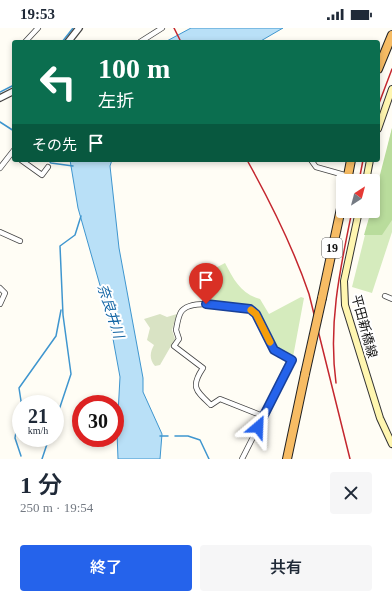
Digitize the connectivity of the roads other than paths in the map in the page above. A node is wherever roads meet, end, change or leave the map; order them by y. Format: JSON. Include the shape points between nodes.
{"nodes":[{"id":1,"x":38,"y":28,"type":"edge"},
{"id":2,"x":79,"y":28,"type":"edge"},
{"id":3,"x":162,"y":28,"type":"edge"},
{"id":4,"x":154,"y":30,"type":"edge"},
{"id":5,"x":392,"y":34,"type":"edge"},
{"id":6,"x":27,"y":40,"type":"edge"},
{"id":7,"x":70,"y":40,"type":"edge"},
{"id":8,"x":142,"y":40,"type":"edge"},
{"id":9,"x":380,"y":64,"type":"edge"},
{"id":10,"x":392,"y":88,"type":"edge"},
{"id":11,"x":12,"y":93,"type":"edge"},
{"id":12,"x":0,"y":98,"type":"edge"},
{"id":13,"x":380,"y":123,"type":"edge"},
{"id":14,"x":12,"y":153,"type":"edge"},
{"id":15,"x":24,"y":162,"type":"edge"},
{"id":16,"x":312,"y":162,"type":"edge"},
{"id":17,"x":351,"y":162,"type":"edge"},
{"id":18,"x":370,"y":162,"type":"edge"},
{"id":19,"x":48,"y":167,"type":"dead end"},
{"id":20,"x":0,"y":168,"type":"edge"},
{"id":21,"x":336,"y":174,"type":"edge"},
{"id":22,"x":348,"y":174,"type":"edge"},
{"id":23,"x":367,"y":174,"type":"edge"},
{"id":24,"x":339,"y":218,"type":"edge"},
{"id":25,"x":358,"y":218,"type":"edge"},
{"id":26,"x":0,"y":232,"type":"edge"},
{"id":27,"x":20,"y":241,"type":"dead end"},
{"id":28,"x":0,"y":288,"type":"edge"},
{"id":29,"x":386,"y":296,"type":"dead end"},
{"id":30,"x":392,"y":299,"type":"edge"},
{"id":31,"x":0,"y":304,"type":"edge"},
{"id":32,"x":263,"y":416,"type":"junction"},
{"id":33,"x":392,"y":444,"type":"edge"},
{"id":34,"x":242,"y":459,"type":"edge"},
{"id":35,"x":286,"y":459,"type":"edge"}],
"edges":[{"from":1,"to":6,"type":"street"},
{"from":2,"to":7,"type":"street"},
{"from":3,"to":4,"type":"street"},
{"from":4,"to":8,"type":"street"},
{"from":5,"to":9,"type":"highway"},
{"from":10,"to":13,"type":"main road"},
{"from":11,"to":12,"type":"street"},
{"from":14,"to":20,"type":"street"},
{"from":15,"to":19,"type":"street","via":[[42,175]]},
{"from":16,"to":21,"type":"street","via":[[316,167]]},
{"from":17,"to":22,"type":"highway"},
{"from":18,"to":23,"type":"main road"},
{"from":24,"to":35,"type":"highway","number":"19","bridge":true},
{"from":25,"to":33,"type":"main road","name":"平田新橋線","via":[[344,281],[345,304],[380,418]]},
{"from":26,"to":27,"type":"street"},
{"from":28,"to":31,"type":"street","via":[[4,293]]},
{"from":29,"to":30,"type":"street"},
{"from":32,"to":32,"type":"street","via":[[292,360],[274,350],[256,314],[250,309],[206,304],[189,305],[181,312],[176,330],[179,339],[174,346],[203,368],[195,380],[195,386],[200,394],[211,405],[220,399]]},
{"from":32,"to":34,"type":"street"}]}
